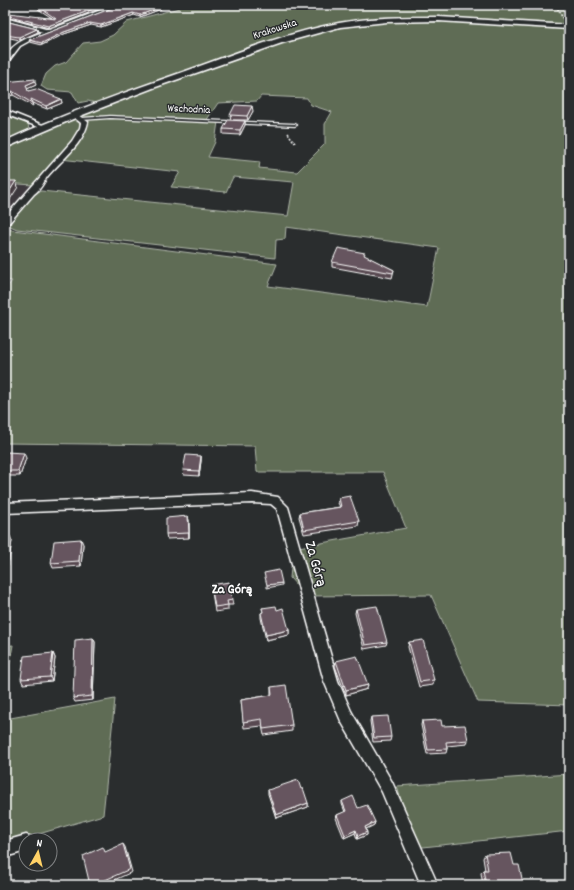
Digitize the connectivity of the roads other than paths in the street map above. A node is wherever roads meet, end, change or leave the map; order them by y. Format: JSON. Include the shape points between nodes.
{"nodes":[{"id":1,"x":119,"y":5,"type":"edge"},
{"id":2,"x":5,"y":20,"type":"edge"},
{"id":3,"x":568,"y":27,"type":"edge"},
{"id":4,"x":47,"y":31,"type":"junction"},
{"id":5,"x":5,"y":62,"type":"edge"},
{"id":6,"x":5,"y":112,"type":"edge"},
{"id":7,"x":72,"y":114,"type":"junction"},
{"id":8,"x":82,"y":119,"type":"junction"},
{"id":9,"x":295,"y":125,"type":"dead end"},
{"id":10,"x":43,"y":127,"type":"junction"},
{"id":11,"x":5,"y":144,"type":"edge"},
{"id":12,"x":5,"y":222,"type":"edge"},
{"id":13,"x":5,"y":508,"type":"edge"},
{"id":14,"x":18,"y":846,"type":"edge"},
{"id":15,"x":5,"y":849,"type":"edge"},
{"id":16,"x":430,"y":885,"type":"edge"}],
"edges":[{"from":1,"to":4,"type":"street"},
{"from":2,"to":4,"type":"street"},
{"from":3,"to":7,"type":"main road","name":"Krakowska","via":[[418,19],[379,20],[335,26],[285,39]]},
{"from":4,"to":5,"type":"street","via":[[18,45]]},
{"from":6,"to":10,"type":"street"},
{"from":7,"to":8,"type":"street"},
{"from":7,"to":10,"type":"main road","name":"Krakowska"},
{"from":8,"to":9,"type":"lane","name":"Wschodnia","via":[[110,117]]},
{"from":8,"to":12,"type":"street","via":[[85,122],[84,126],[72,146],[44,177],[37,189],[31,192]]},
{"from":10,"to":11,"type":"main road","name":"Krakowska"},
{"from":13,"to":16,"type":"street","name":"Za Górą","via":[[252,498],[274,500],[282,507],[331,680],[346,716],[387,787]]},
{"from":14,"to":15,"type":"street"}]}
